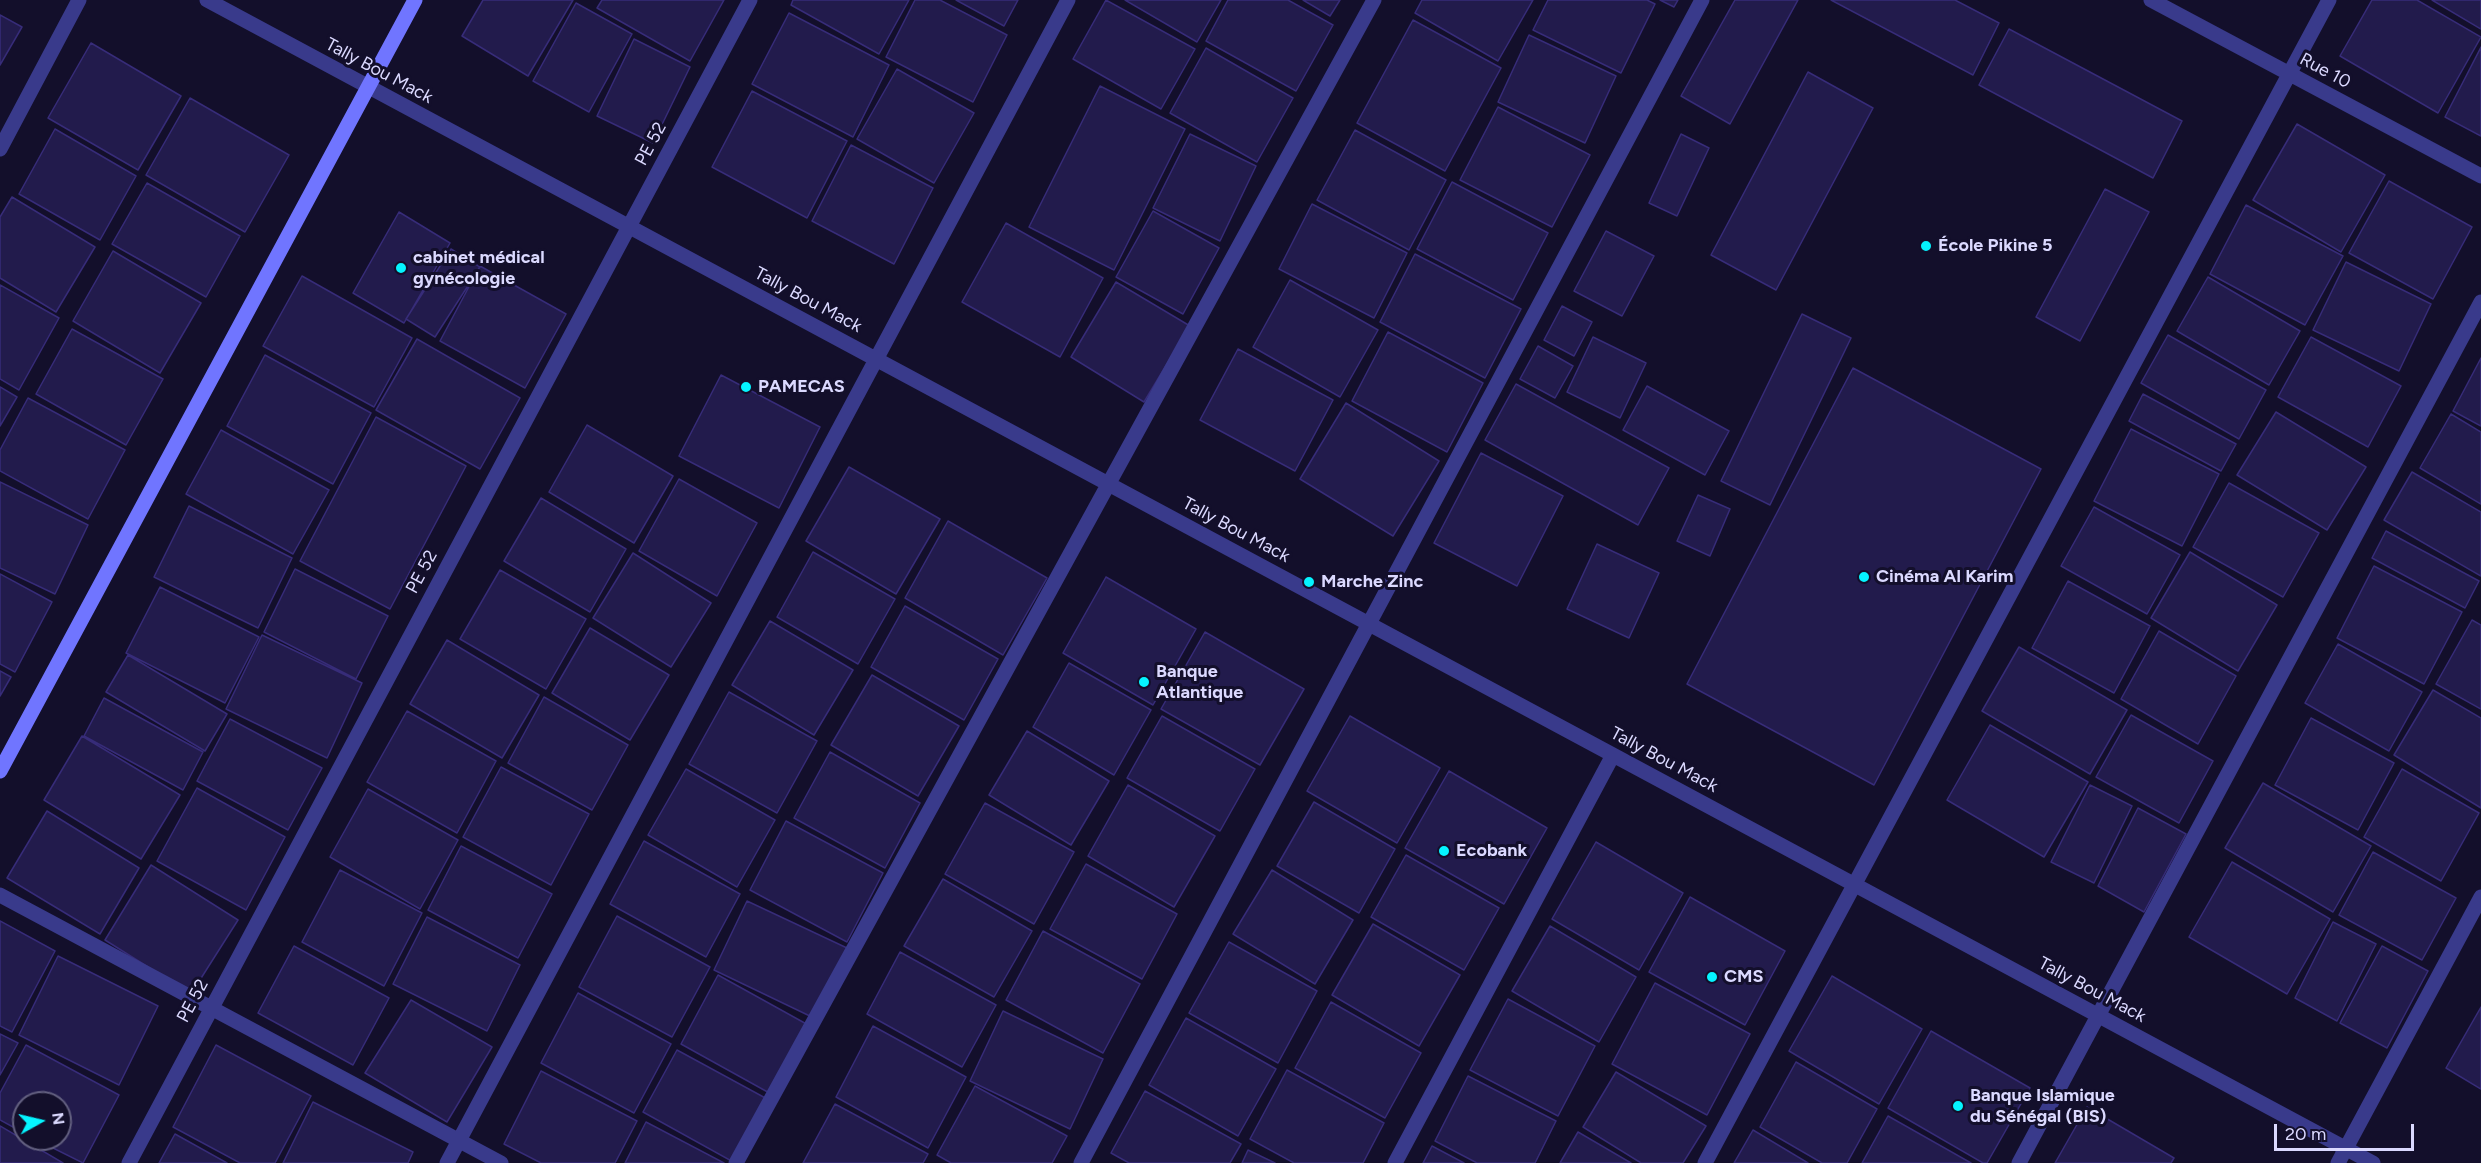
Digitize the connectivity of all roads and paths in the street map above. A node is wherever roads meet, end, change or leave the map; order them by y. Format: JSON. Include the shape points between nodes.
{"nodes":[{"id":1,"x":79,"y":0,"type":"edge"},
{"id":2,"x":207,"y":0,"type":"edge"},
{"id":3,"x":415,"y":0,"type":"edge"},
{"id":4,"x":750,"y":0,"type":"edge"},
{"id":5,"x":1068,"y":0,"type":"edge"},
{"id":6,"x":1374,"y":0,"type":"edge"},
{"id":7,"x":1702,"y":0,"type":"edge"},
{"id":8,"x":2151,"y":0,"type":"edge"},
{"id":9,"x":2329,"y":0,"type":"edge"},
{"id":10,"x":2290,"y":74,"type":"junction"},
{"id":11,"x":369,"y":88,"type":"junction"},
{"id":12,"x":0,"y":149,"type":"edge"},
{"id":13,"x":2481,"y":176,"type":"edge"},
{"id":14,"x":629,"y":226,"type":"junction"},
{"id":15,"x":2481,"y":302,"type":"edge"},
{"id":16,"x":877,"y":360,"type":"junction"},
{"id":17,"x":1109,"y":484,"type":"junction"},
{"id":18,"x":1369,"y":624,"type":"junction"},
{"id":19,"x":1613,"y":755,"type":"junction"},
{"id":20,"x":0,"y":771,"type":"edge"},
{"id":21,"x":1855,"y":885,"type":"junction"},
{"id":22,"x":0,"y":895,"type":"edge"},
{"id":23,"x":2481,"y":897,"type":"edge"},
{"id":24,"x":212,"y":1008,"type":"junction"},
{"id":25,"x":2098,"y":1016,"type":"junction"},
{"id":26,"x":459,"y":1141,"type":"junction"},
{"id":27,"x":2346,"y":1149,"type":"junction"},
{"id":28,"x":129,"y":1163,"type":"edge"},
{"id":29,"x":447,"y":1163,"type":"edge"},
{"id":30,"x":501,"y":1163,"type":"edge"},
{"id":31,"x":736,"y":1163,"type":"edge"},
{"id":32,"x":1081,"y":1163,"type":"edge"},
{"id":33,"x":1395,"y":1163,"type":"edge"},
{"id":34,"x":1705,"y":1163,"type":"edge"},
{"id":35,"x":2019,"y":1163,"type":"edge"},
{"id":36,"x":2338,"y":1163,"type":"edge"},
{"id":37,"x":2373,"y":1163,"type":"edge"}],
"edges":[{"from":1,"to":12,"type":"street"},
{"from":2,"to":11,"type":"street","name":"Tally Bou Mack"},
{"from":3,"to":11,"type":"street"},
{"from":4,"to":14,"type":"street","name":"PE 52"},
{"from":5,"to":16,"type":"street"},
{"from":6,"to":17,"type":"street"},
{"from":7,"to":18,"type":"street"},
{"from":8,"to":10,"type":"street","name":"Rue 10"},
{"from":9,"to":10,"type":"street"},
{"from":10,"to":13,"type":"street","name":"Rue 10"},
{"from":10,"to":21,"type":"street"},
{"from":11,"to":14,"type":"street","name":"Tally Bou Mack"},
{"from":11,"to":20,"type":"street"},
{"from":14,"to":16,"type":"street","name":"Tally Bou Mack"},
{"from":14,"to":24,"type":"street","name":"PE 52"},
{"from":15,"to":25,"type":"street"},
{"from":16,"to":17,"type":"street","name":"Tally Bou Mack"},
{"from":16,"to":26,"type":"street"},
{"from":17,"to":18,"type":"street","name":"Tally Bou Mack"},
{"from":17,"to":31,"type":"street"},
{"from":18,"to":19,"type":"street","name":"Tally Bou Mack"},
{"from":18,"to":32,"type":"street"},
{"from":19,"to":21,"type":"street","name":"Tally Bou Mack"},
{"from":19,"to":33,"type":"street"},
{"from":21,"to":25,"type":"street","name":"Tally Bou Mack"},
{"from":21,"to":34,"type":"street"},
{"from":22,"to":24,"type":"street"},
{"from":23,"to":27,"type":"street"},
{"from":24,"to":26,"type":"street"},
{"from":24,"to":28,"type":"street","name":"PE 52"},
{"from":25,"to":27,"type":"street","name":"Tally Bou Mack"},
{"from":25,"to":35,"type":"street"},
{"from":26,"to":29,"type":"street"},
{"from":26,"to":30,"type":"street"},
{"from":27,"to":36,"type":"street"},
{"from":27,"to":37,"type":"street","name":"Tally Bou Mack"}]}
